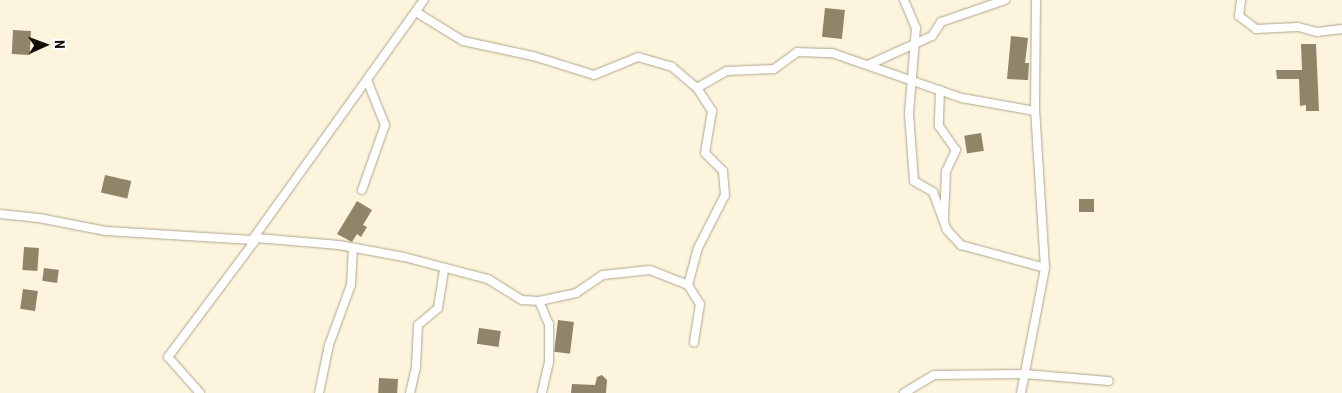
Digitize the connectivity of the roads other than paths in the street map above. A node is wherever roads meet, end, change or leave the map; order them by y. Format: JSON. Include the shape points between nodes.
{"nodes":[{"id":1,"x":424,"y":0,"type":"edge"},
{"id":2,"x":904,"y":0,"type":"edge"},
{"id":3,"x":1005,"y":0,"type":"edge"},
{"id":4,"x":1036,"y":0,"type":"edge"},
{"id":5,"x":1241,"y":0,"type":"edge"},
{"id":6,"x":416,"y":12,"type":"junction"},
{"id":7,"x":1342,"y":28,"type":"edge"},
{"id":8,"x":915,"y":42,"type":"junction"},
{"id":9,"x":868,"y":65,"type":"junction"},
{"id":10,"x":367,"y":80,"type":"junction"},
{"id":11,"x":912,"y":80,"type":"junction"},
{"id":12,"x":698,"y":88,"type":"junction"},
{"id":13,"x":940,"y":90,"type":"junction"},
{"id":14,"x":1035,"y":111,"type":"junction"},
{"id":15,"x":362,"y":190,"type":"dead end"},
{"id":16,"x":0,"y":214,"type":"edge"},
{"id":17,"x":944,"y":223,"type":"junction"},
{"id":18,"x":256,"y":238,"type":"junction"},
{"id":19,"x":353,"y":248,"type":"junction"},
{"id":20,"x":1045,"y":268,"type":"junction"},
{"id":21,"x":444,"y":269,"type":"junction"},
{"id":22,"x":688,"y":285,"type":"junction"},
{"id":23,"x":538,"y":301,"type":"junction"},
{"id":24,"x":694,"y":343,"type":"dead end"},
{"id":25,"x":1024,"y":374,"type":"junction"},
{"id":26,"x":1109,"y":381,"type":"dead end"},
{"id":27,"x":200,"y":393,"type":"edge"},
{"id":28,"x":319,"y":393,"type":"edge"},
{"id":29,"x":410,"y":393,"type":"edge"},
{"id":30,"x":542,"y":393,"type":"edge"},
{"id":31,"x":904,"y":393,"type":"edge"},
{"id":32,"x":1021,"y":393,"type":"edge"}],
"edges":[{"from":1,"to":6,"type":"street"},
{"from":2,"to":8,"type":"street","via":[[916,28]]},
{"from":3,"to":8,"type":"street","via":[[941,22],[932,36]]},
{"from":4,"to":14,"type":"street"},
{"from":5,"to":7,"type":"street","via":[[1239,16],[1256,29],[1298,27],[1317,32]]},
{"from":6,"to":10,"type":"street"},
{"from":6,"to":12,"type":"street","via":[[463,42],[533,56],[594,75],[638,57],[672,67]]},
{"from":8,"to":9,"type":"street"},
{"from":8,"to":11,"type":"street"},
{"from":9,"to":11,"type":"street"},
{"from":9,"to":12,"type":"street","via":[[832,54],[797,52],[774,69],[726,71]]},
{"from":10,"to":15,"type":"street","via":[[385,125]]},
{"from":10,"to":18,"type":"street"},
{"from":11,"to":13,"type":"street"},
{"from":11,"to":17,"type":"street","via":[[909,114],[914,181],[933,192]]},
{"from":12,"to":22,"type":"street","via":[[712,112],[705,152],[723,172],[725,195],[698,248]]},
{"from":13,"to":14,"type":"street","via":[[962,98]]},
{"from":13,"to":17,"type":"street","via":[[939,126],[956,150],[946,171]]},
{"from":14,"to":20,"type":"street"},
{"from":16,"to":18,"type":"street","via":[[106,231],[246,241]]},
{"from":17,"to":20,"type":"street","via":[[961,245]]},
{"from":18,"to":19,"type":"street"},
{"from":18,"to":27,"type":"street","via":[[168,357]]},
{"from":19,"to":21,"type":"street","via":[[404,257]]},
{"from":19,"to":28,"type":"street","via":[[351,285],[329,345]]},
{"from":20,"to":25,"type":"street"},
{"from":21,"to":23,"type":"street","via":[[488,280],[522,300]]},
{"from":21,"to":29,"type":"street","via":[[438,308],[418,325],[416,367]]},
{"from":22,"to":23,"type":"street","via":[[650,270],[603,275],[576,293]]},
{"from":22,"to":24,"type":"street","via":[[700,304]]},
{"from":23,"to":30,"type":"street","via":[[549,324],[549,362]]},
{"from":25,"to":26,"type":"street"},
{"from":25,"to":31,"type":"street","via":[[934,375]]},
{"from":25,"to":32,"type":"street"}]}
